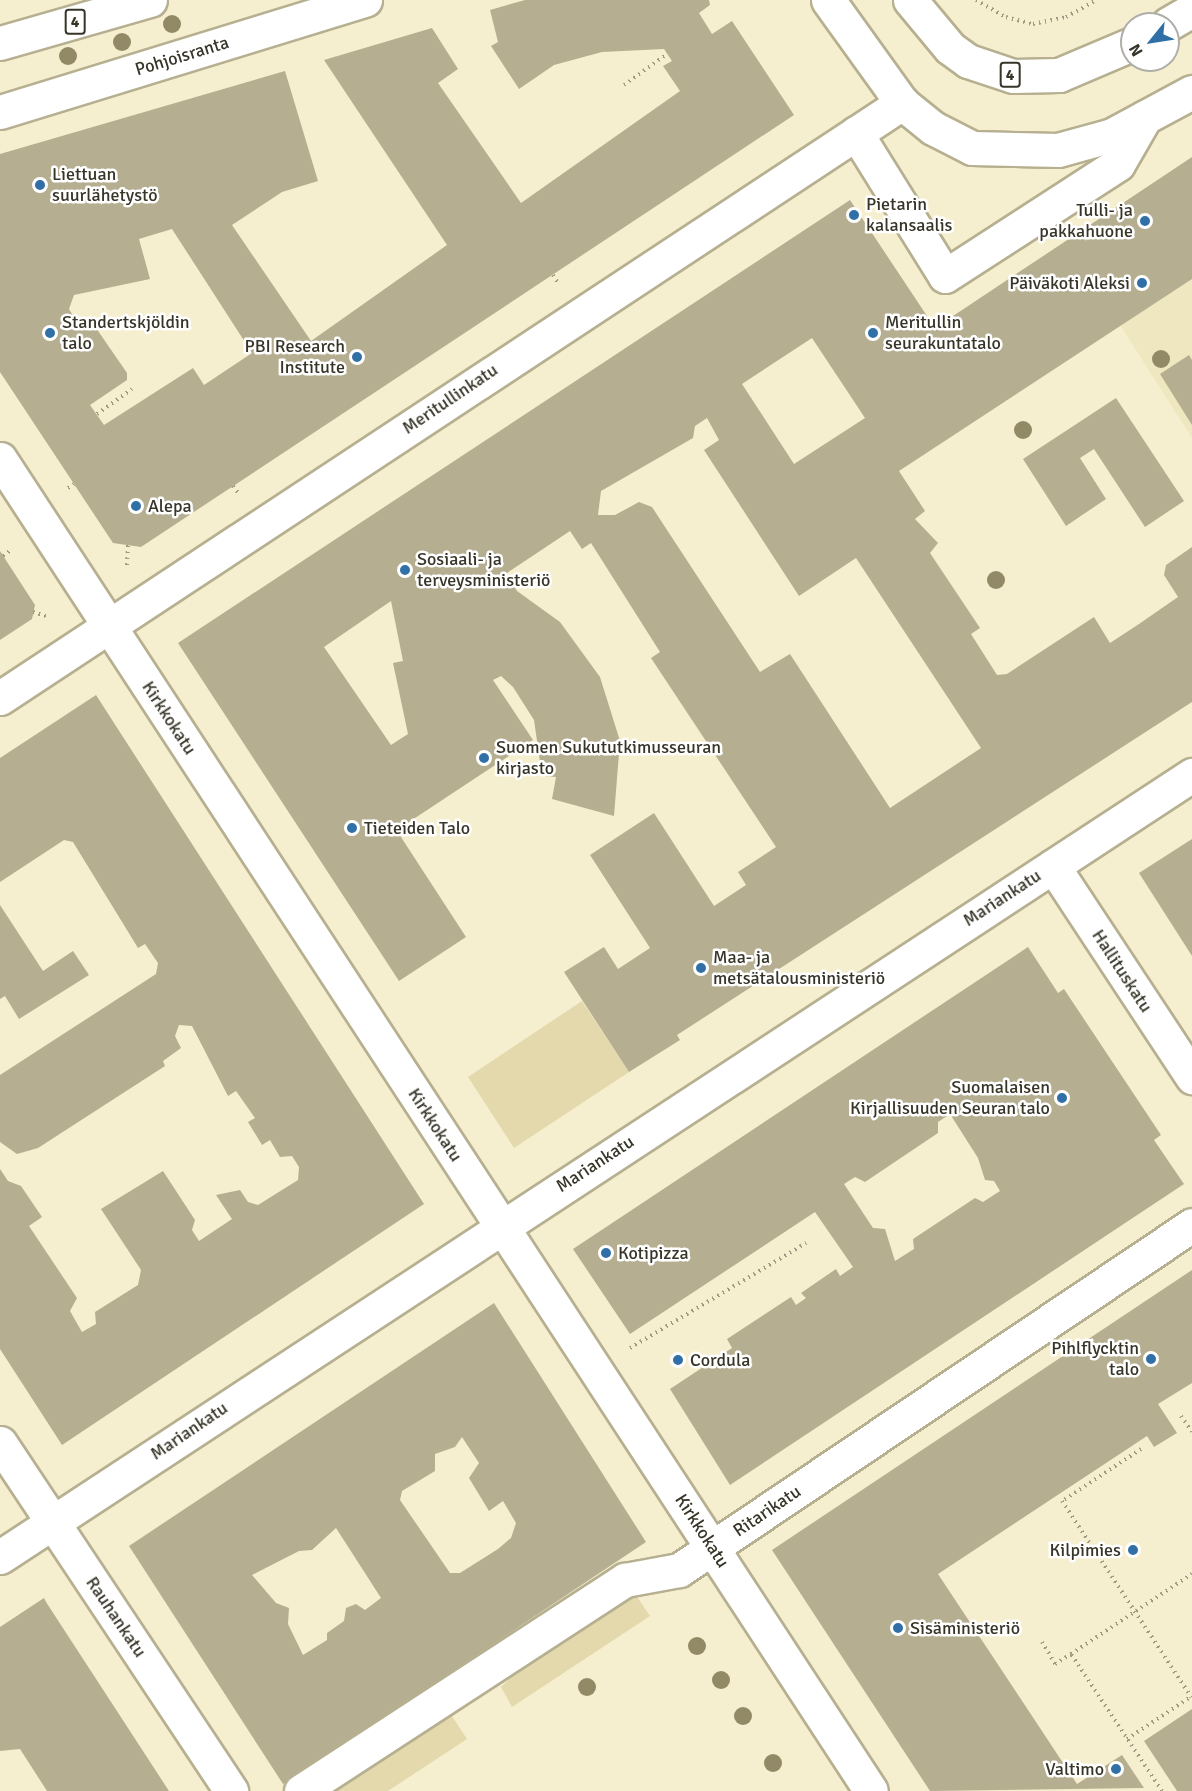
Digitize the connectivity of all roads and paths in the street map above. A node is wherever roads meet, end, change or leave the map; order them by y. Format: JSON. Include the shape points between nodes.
{"nodes":[{"id":1,"x":150,"y":0,"type":"edge"},
{"id":2,"x":365,"y":0,"type":"edge"},
{"id":3,"x":828,"y":0,"type":"edge"},
{"id":4,"x":910,"y":0,"type":"edge"},
{"id":5,"x":976,"y":0,"type":"edge"},
{"id":6,"x":1097,"y":0,"type":"edge"},
{"id":7,"x":0,"y":43,"type":"edge"},
{"id":8,"x":1120,"y":49,"type":"edge"},
{"id":9,"x":667,"y":54,"type":"dead end"},
{"id":10,"x":624,"y":85,"type":"dead end"},
{"id":11,"x":1192,"y":92,"type":"edge"},
{"id":12,"x":902,"y":103,"type":"junction"},
{"id":13,"x":0,"y":112,"type":"edge"},
{"id":14,"x":1145,"y":117,"type":"junction"},
{"id":15,"x":856,"y":133,"type":"junction"},
{"id":16,"x":132,"y":389,"type":"dead end"},
{"id":17,"x":97,"y":414,"type":"dead end"},
{"id":18,"x":0,"y":459,"type":"edge"},
{"id":19,"x":74,"y":483,"type":"dead end"},
{"id":20,"x":232,"y":486,"type":"dead end"},
{"id":21,"x":68,"y":488,"type":"dead end"},
{"id":22,"x":238,"y":493,"type":"dead end"},
{"id":23,"x":128,"y":545,"type":"dead end"},
{"id":24,"x":11,"y":550,"type":"dead end"},
{"id":25,"x":3,"y":556,"type":"dead end"},
{"id":26,"x":127,"y":565,"type":"dead end"},
{"id":27,"x":33,"y":612,"type":"dead end"},
{"id":28,"x":49,"y":617,"type":"dead end"},
{"id":29,"x":110,"y":627,"type":"junction"},
{"id":30,"x":0,"y":698,"type":"edge"},
{"id":31,"x":1192,"y":775,"type":"edge"},
{"id":32,"x":1053,"y":866,"type":"junction"},
{"id":33,"x":1192,"y":1077,"type":"edge"},
{"id":34,"x":500,"y":1224,"type":"junction"},
{"id":35,"x":1192,"y":1225,"type":"edge"},
{"id":36,"x":806,"y":1243,"type":"dead end"},
{"id":37,"x":597,"y":1370,"type":"junction"},
{"id":38,"x":1181,"y":1416,"type":"dead end"},
{"id":39,"x":1192,"y":1432,"type":"edge"},
{"id":40,"x":0,"y":1443,"type":"edge"},
{"id":41,"x":1141,"y":1449,"type":"dead end"},
{"id":42,"x":52,"y":1522,"type":"junction"},
{"id":43,"x":713,"y":1547,"type":"junction"},
{"id":44,"x":0,"y":1557,"type":"edge"},
{"id":45,"x":1192,"y":1574,"type":"edge"},
{"id":46,"x":1135,"y":1612,"type":"junction"},
{"id":47,"x":1042,"y":1642,"type":"dead end"},
{"id":48,"x":1071,"y":1654,"type":"junction"},
{"id":49,"x":1192,"y":1697,"type":"edge"},
{"id":50,"x":1128,"y":1739,"type":"junction"},
{"id":51,"x":231,"y":1791,"type":"edge"},
{"id":52,"x":301,"y":1791,"type":"edge"},
{"id":53,"x":871,"y":1791,"type":"edge"},
{"id":54,"x":1162,"y":1791,"type":"edge"}],
"edges":[{"from":1,"to":7,"type":"street","number":"4"},
{"from":2,"to":13,"type":"street","name":"Pohjoisranta"},
{"from":3,"to":12,"type":"street"},
{"from":4,"to":8,"type":"street","number":"4","via":[[950,48],[968,61],[1013,76],[1059,75]]},
{"from":5,"to":6,"type":"path","via":[[1006,17],[1033,24],[1066,17]]},
{"from":9,"to":10,"type":"path"},
{"from":11,"to":14,"type":"street"},
{"from":12,"to":14,"type":"street","via":[[933,128],[972,148],[1000,153],[1058,150],[1112,135]]},
{"from":12,"to":15,"type":"street","name":"Meritullinkatu"},
{"from":14,"to":15,"type":"street","via":[[1118,164],[945,276]]},
{"from":15,"to":29,"type":"street","name":"Meritullinkatu"},
{"from":16,"to":17,"type":"path"},
{"from":18,"to":29,"type":"street","name":"Kirkkokatu"},
{"from":19,"to":21,"type":"path"},
{"from":20,"to":22,"type":"path"},
{"from":23,"to":26,"type":"path"},
{"from":24,"to":25,"type":"path"},
{"from":27,"to":28,"type":"path"},
{"from":29,"to":30,"type":"street","name":"Meritullinkatu"},
{"from":29,"to":34,"type":"street","name":"Kirkkokatu"},
{"from":31,"to":32,"type":"street","name":"Mariankatu"},
{"from":32,"to":33,"type":"street","name":"Hallituskatu"},
{"from":32,"to":34,"type":"street","name":"Mariankatu"},
{"from":34,"to":37,"type":"street","name":"Kirkkokatu"},
{"from":34,"to":42,"type":"street","name":"Mariankatu"},
{"from":35,"to":43,"type":"street","name":"Ritarikatu"},
{"from":36,"to":37,"type":"path"},
{"from":37,"to":43,"type":"street","name":"Kirkkokatu"},
{"from":38,"to":39,"type":"path"},
{"from":40,"to":42,"type":"street","name":"Rauhankatu"},
{"from":41,"to":46,"type":"path","via":[[1062,1501]]},
{"from":42,"to":44,"type":"street","name":"Mariankatu"},
{"from":42,"to":51,"type":"street","name":"Rauhankatu"},
{"from":43,"to":52,"type":"street","name":"Ritarikatu","via":[[679,1570],[625,1580]]},
{"from":43,"to":53,"type":"street","name":"Kirkkokatu"},
{"from":45,"to":46,"type":"path"},
{"from":46,"to":48,"type":"path"},
{"from":46,"to":49,"type":"path"},
{"from":47,"to":48,"type":"path","via":[[1055,1664]]},
{"from":48,"to":50,"type":"path"},
{"from":49,"to":50,"type":"path"},
{"from":50,"to":54,"type":"path"}]}
